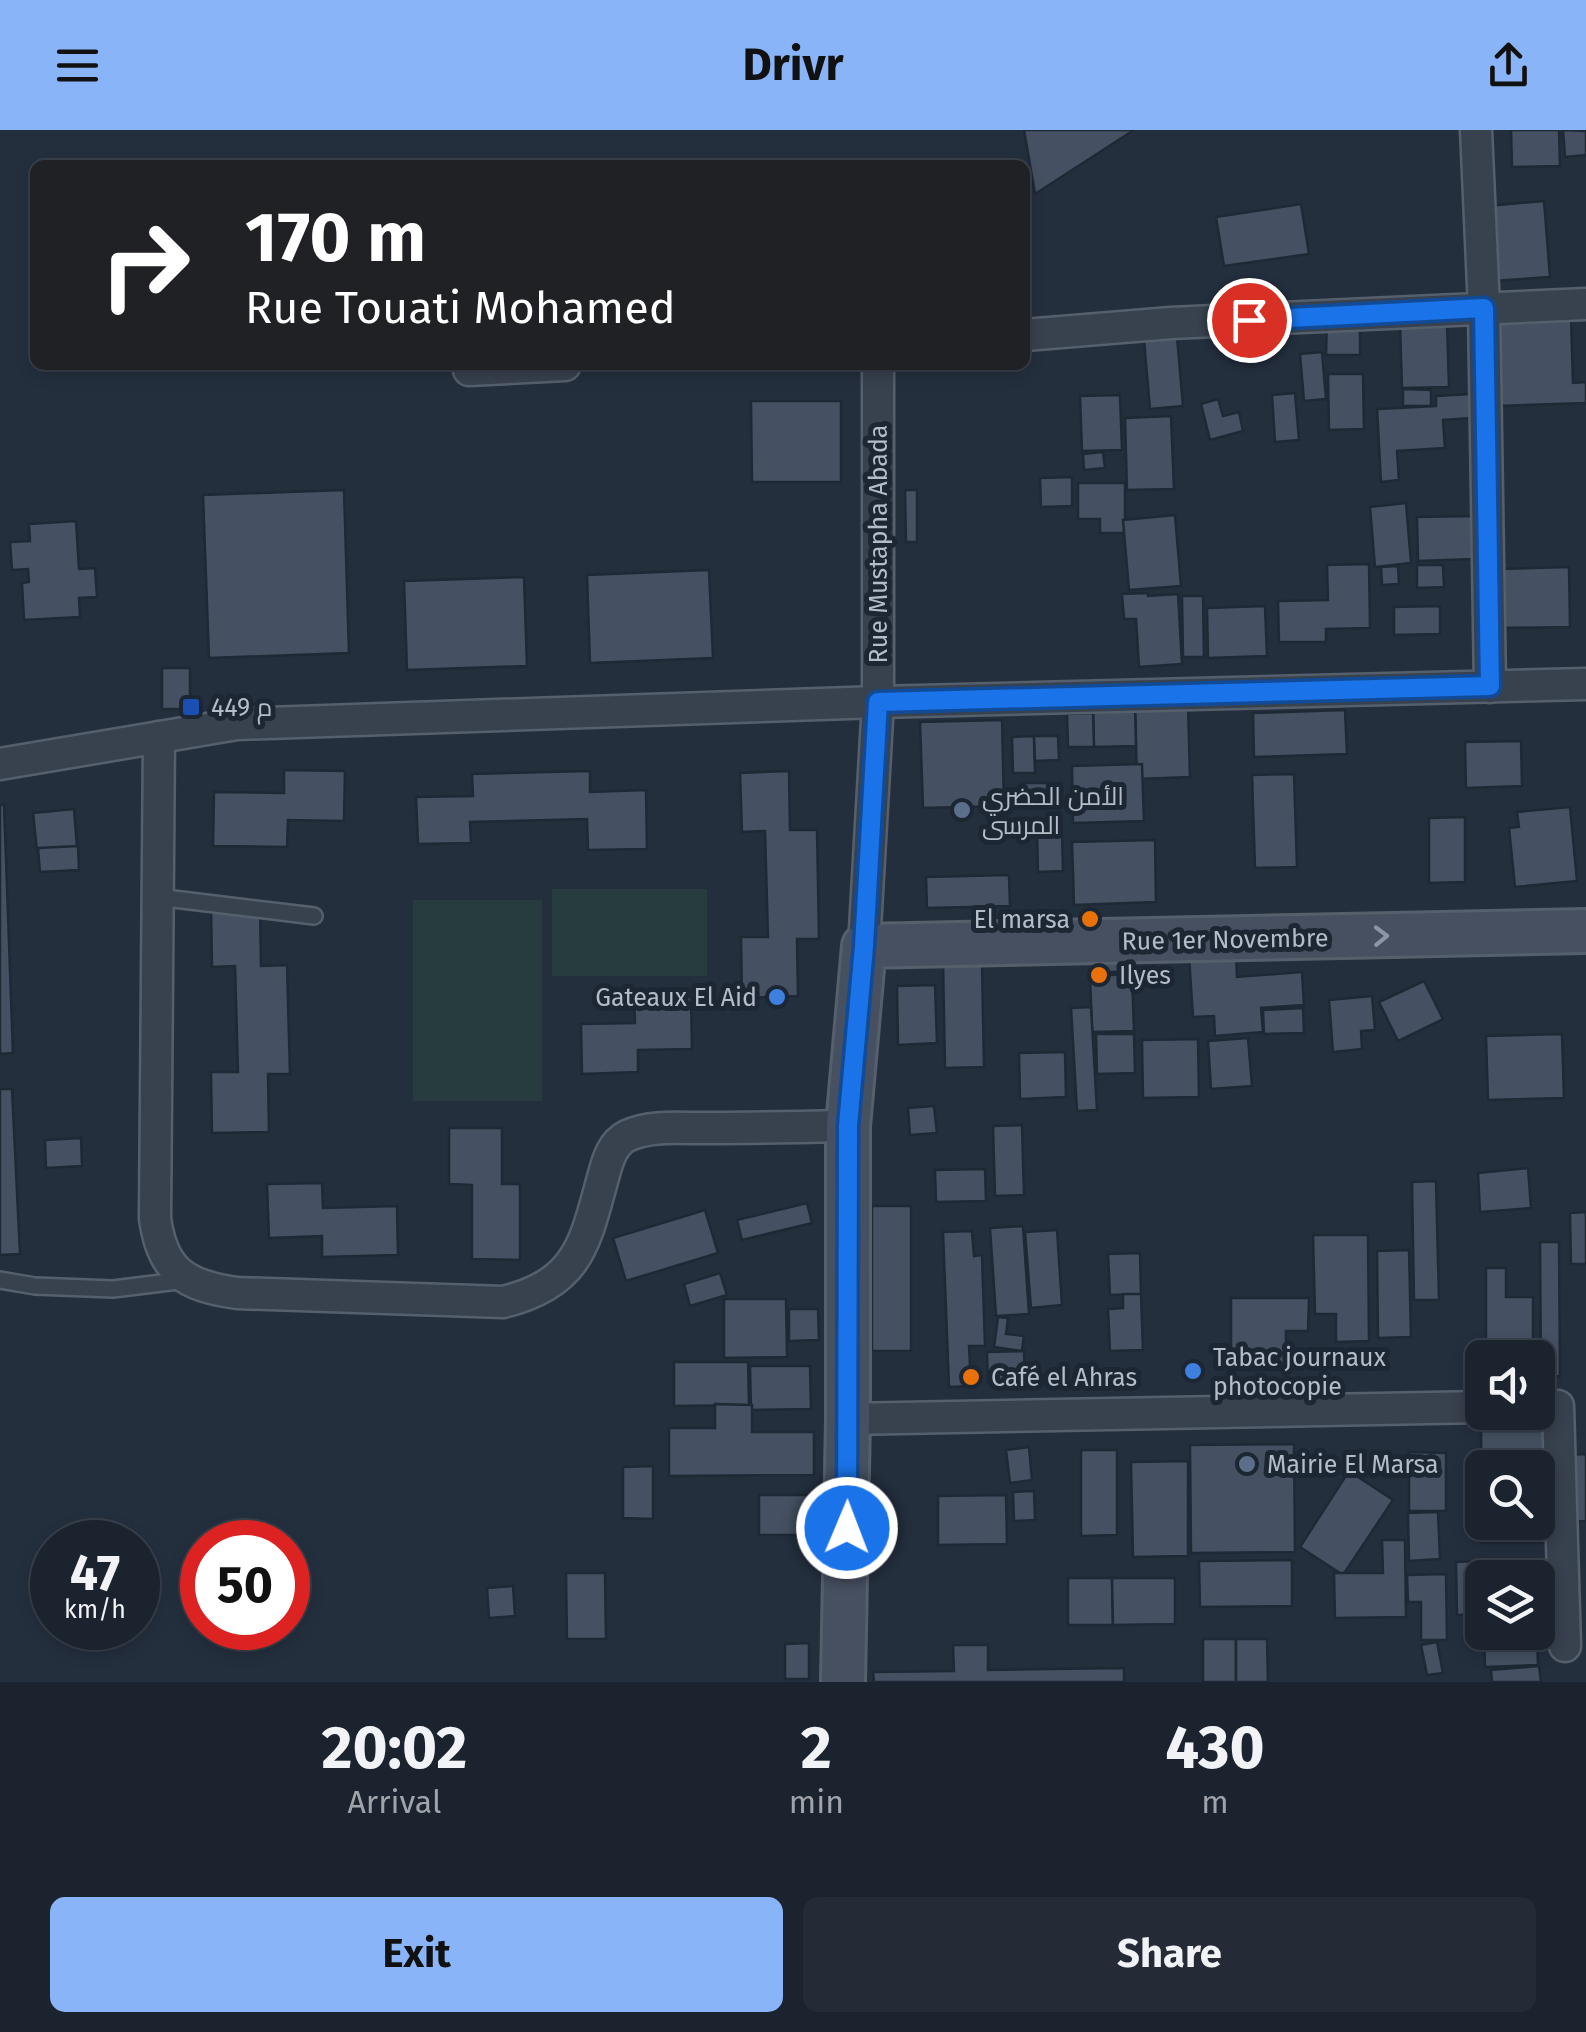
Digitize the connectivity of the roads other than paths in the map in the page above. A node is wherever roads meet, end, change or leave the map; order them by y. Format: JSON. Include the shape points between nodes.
{"nodes":[{"id":1,"x":1476,"y":130,"type":"edge"},
{"id":2,"x":1586,"y":304,"type":"edge"},
{"id":3,"x":1484,"y":308,"type":"junction"},
{"id":4,"x":1030,"y":336,"type":"edge"},
{"id":5,"x":878,"y":370,"type":"edge"},
{"id":6,"x":1586,"y":684,"type":"edge"},
{"id":7,"x":1490,"y":686,"type":"junction"},
{"id":8,"x":878,"y":702,"type":"junction"},
{"id":9,"x":158,"y":738,"type":"junction"},
{"id":10,"x":0,"y":764,"type":"edge"},
{"id":11,"x":158,"y":898,"type":"junction"},
{"id":12,"x":314,"y":916,"type":"dead end"},
{"id":13,"x":1586,"y":932,"type":"edge"},
{"id":14,"x":864,"y":946,"type":"junction"},
{"id":15,"x":848,"y":1126,"type":"junction"},
{"id":16,"x":0,"y":1280,"type":"edge"},
{"id":17,"x":190,"y":1280,"type":"junction"},
{"id":18,"x":1560,"y":1406,"type":"edge"},
{"id":19,"x":1465,"y":1407,"type":"edge"},
{"id":20,"x":848,"y":1419,"type":"junction"},
{"id":21,"x":1565,"y":1646,"type":"dead end"},
{"id":22,"x":844,"y":1682,"type":"edge"}],
"edges":[{"from":1,"to":3,"type":"street"},
{"from":2,"to":3,"type":"street"},
{"from":3,"to":4,"type":"street"},
{"from":3,"to":7,"type":"street"},
{"from":5,"to":8,"type":"street","name":"Rue Mustapha Abada"},
{"from":6,"to":7,"type":"street"},
{"from":7,"to":8,"type":"street"},
{"from":8,"to":9,"type":"street","via":[[238,724]]},
{"from":8,"to":14,"type":"street","name":"Rue Mustapha Abada"},
{"from":9,"to":10,"type":"street"},
{"from":9,"to":11,"type":"street"},
{"from":11,"to":12,"type":"lane"},
{"from":11,"to":17,"type":"street","via":[[155,1218],[162,1254]]},
{"from":14,"to":13,"type":"main road","name":"Rue 1er Novembre","one_way":true},
{"from":14,"to":15,"type":"main road","name":"Rue Mustapha Abada"},
{"from":15,"to":17,"type":"street","via":[[656,1129],[624,1137],[608,1162],[584,1244],[569,1265],[552,1282],[503,1302],[237,1293]]},
{"from":15,"to":20,"type":"main road","name":"Rue Mustapha Abada"},
{"from":16,"to":17,"type":"lane","via":[[113,1289]]},
{"from":18,"to":21,"type":"street"},
{"from":19,"to":20,"type":"street"},
{"from":20,"to":22,"type":"main road","name":"Rue Mustapha Abada"}]}
